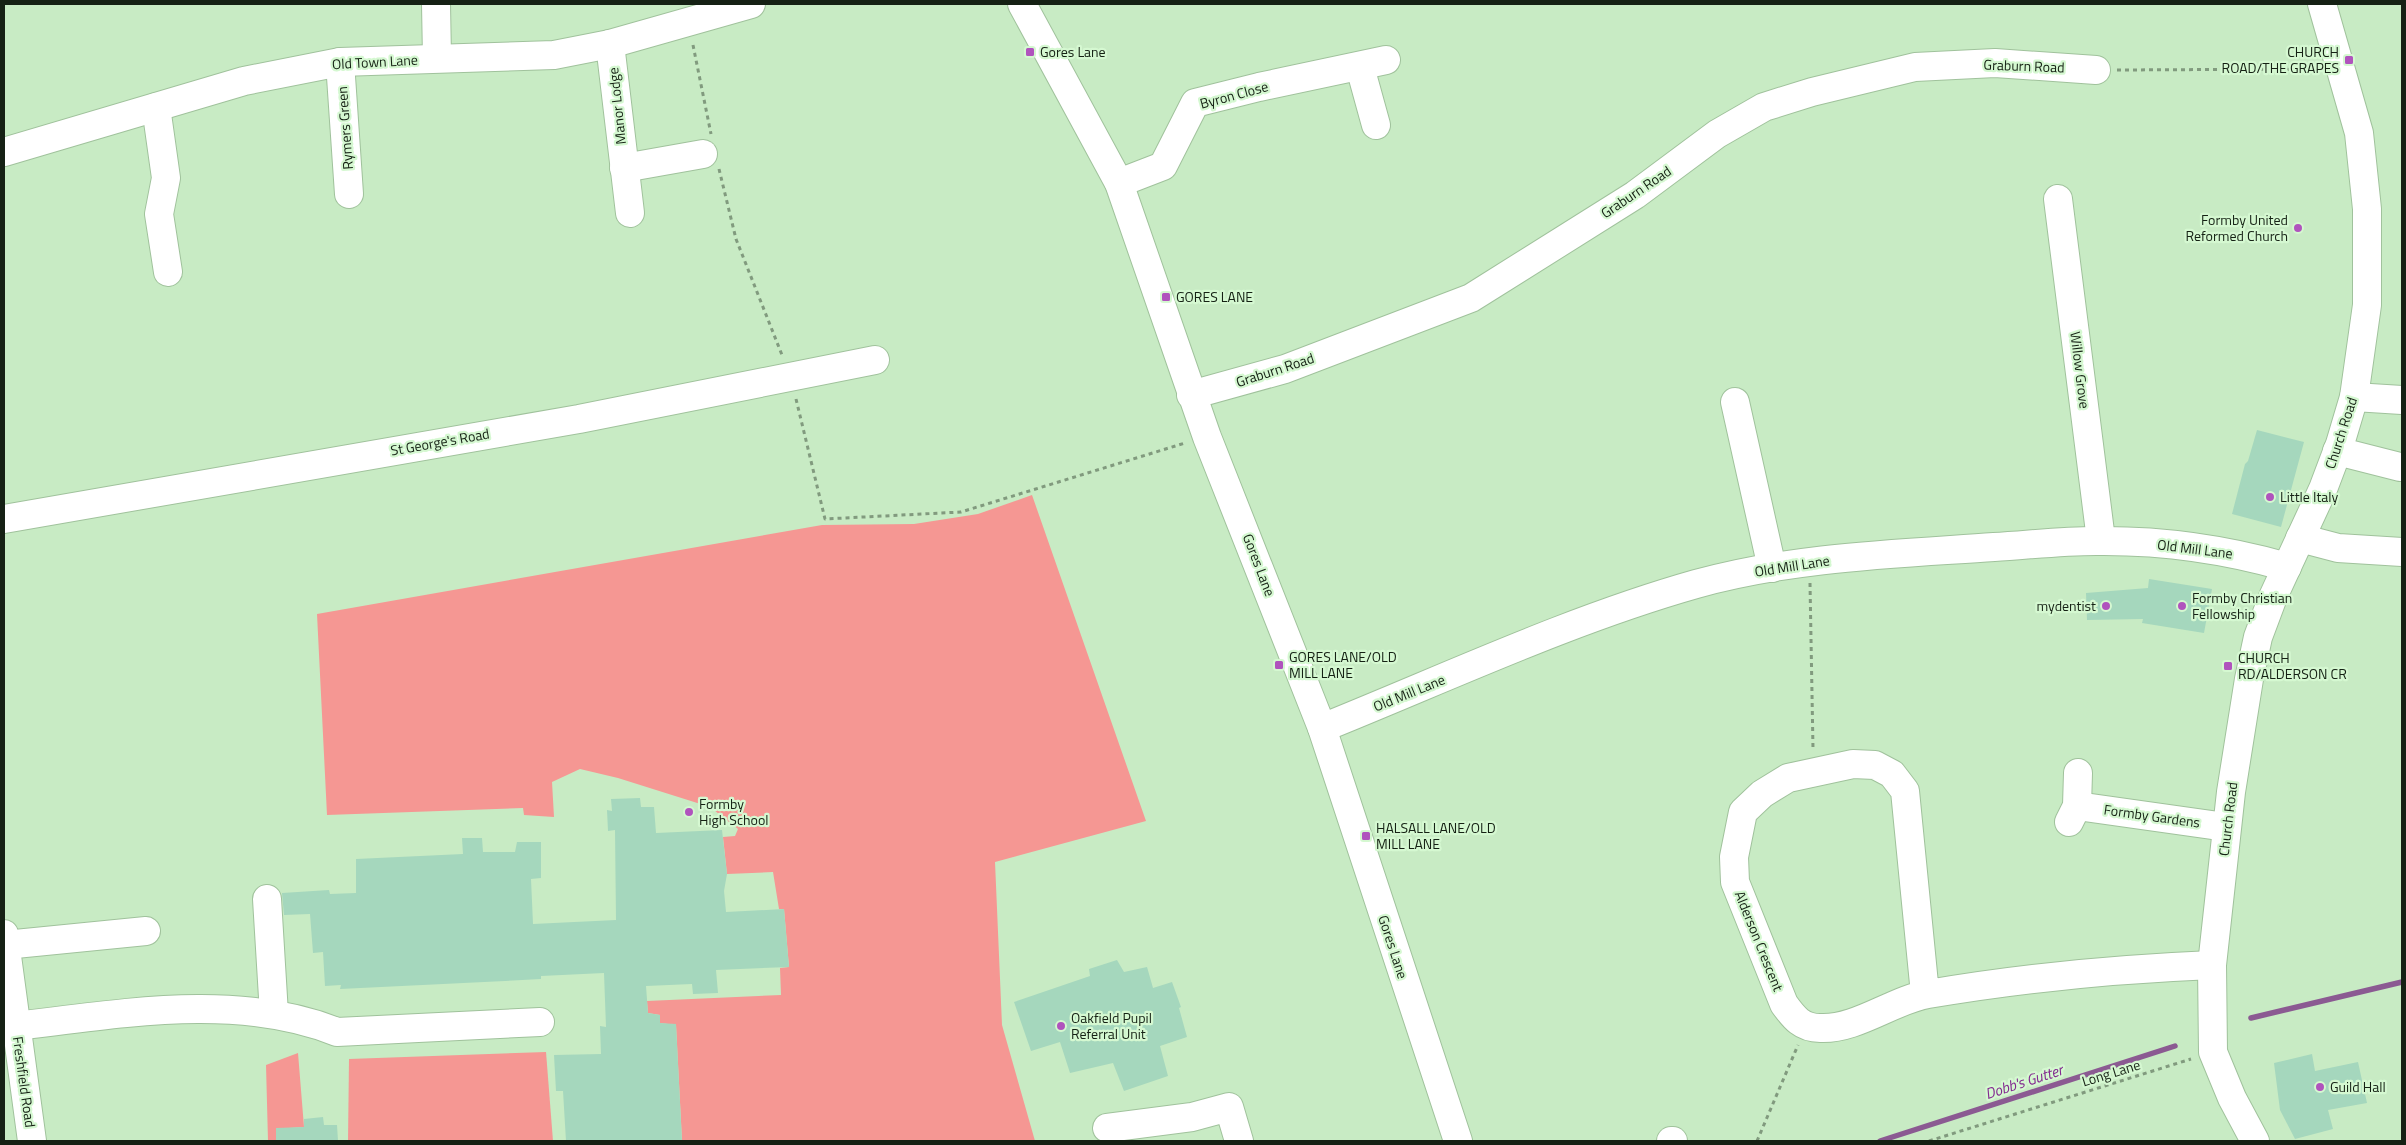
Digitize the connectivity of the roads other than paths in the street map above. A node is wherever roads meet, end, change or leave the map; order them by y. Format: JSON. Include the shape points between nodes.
{"nodes":[{"id":1,"x":436,"y":4,"type":"edge"},
{"id":2,"x":751,"y":4,"type":"edge"},
{"id":3,"x":1022,"y":4,"type":"edge"},
{"id":4,"x":2322,"y":4,"type":"edge"},
{"id":5,"x":610,"y":44,"type":"junction"},
{"id":6,"x":437,"y":58,"type":"junction"},
{"id":7,"x":1386,"y":60,"type":"dead end"},
{"id":8,"x":340,"y":62,"type":"junction"},
{"id":9,"x":1360,"y":67,"type":"junction"},
{"id":10,"x":2096,"y":70,"type":"road end"},
{"id":11,"x":156,"y":107,"type":"junction"},
{"id":12,"x":1376,"y":125,"type":"dead end"},
{"id":13,"x":4,"y":152,"type":"edge"},
{"id":14,"x":711,"y":152,"type":"road end"},
{"id":15,"x":624,"y":168,"type":"junction"},
{"id":16,"x":1119,"y":183,"type":"junction"},
{"id":17,"x":349,"y":194,"type":"dead end"},
{"id":18,"x":2058,"y":199,"type":"dead end"},
{"id":19,"x":630,"y":213,"type":"dead end"},
{"id":20,"x":168,"y":272,"type":"dead end"},
{"id":21,"x":875,"y":360,"type":"dead end"},
{"id":22,"x":1191,"y":395,"type":"junction"},
{"id":23,"x":2354,"y":397,"type":"junction"},
{"id":24,"x":2402,"y":400,"type":"edge"},
{"id":25,"x":1735,"y":402,"type":"dead end"},
{"id":26,"x":2337,"y":451,"type":"junction"},
{"id":27,"x":2400,"y":467,"type":"dead end"},
{"id":28,"x":4,"y":519,"type":"edge"},
{"id":29,"x":2300,"y":538,"type":"junction"},
{"id":30,"x":2101,"y":540,"type":"junction"},
{"id":31,"x":2402,"y":552,"type":"edge"},
{"id":32,"x":2287,"y":567,"type":"junction"},
{"id":33,"x":1772,"y":568,"type":"junction"},
{"id":34,"x":1322,"y":728,"type":"junction"},
{"id":35,"x":2078,"y":773,"type":"dead end"},
{"id":36,"x":2226,"y":827,"type":"junction"},
{"id":37,"x":267,"y":899,"type":"dead end"},
{"id":38,"x":146,"y":931,"type":"dead end"},
{"id":39,"x":5,"y":939,"type":"edge"},
{"id":40,"x":2212,"y":965,"type":"junction"},
{"id":41,"x":1925,"y":994,"type":"junction"},
{"id":42,"x":274,"y":1014,"type":"junction"},
{"id":43,"x":540,"y":1022,"type":"dead end"},
{"id":44,"x":16,"y":1026,"type":"junction"},
{"id":45,"x":1108,"y":1128,"type":"dead end"},
{"id":46,"x":32,"y":1141,"type":"edge"},
{"id":47,"x":1239,"y":1141,"type":"edge"},
{"id":48,"x":1458,"y":1141,"type":"edge"},
{"id":49,"x":2255,"y":1141,"type":"edge"}],
"edges":[{"from":1,"to":6,"type":"street"},
{"from":2,"to":5,"type":"street","name":"Old Town Lane"},
{"from":3,"to":16,"type":"street","name":"Gores Lane"},
{"from":4,"to":23,"type":"street","name":"Church Road","via":[[2359,134],[2367,209],[2367,304]]},
{"from":5,"to":6,"type":"street","name":"Old Town Lane","via":[[554,55]]},
{"from":5,"to":15,"type":"street","name":"Manor Lodge"},
{"from":6,"to":8,"type":"street","name":"Old Town Lane"},
{"from":7,"to":9,"type":"street","name":"Byron Close"},
{"from":8,"to":11,"type":"street","name":"Old Town Lane","via":[[244,81]]},
{"from":8,"to":17,"type":"street","name":"Rymers Green"},
{"from":9,"to":12,"type":"street"},
{"from":9,"to":16,"type":"street","name":"Byron Close","via":[[1195,103],[1164,166]]},
{"from":10,"to":22,"type":"street","name":"Graburn Road","via":[[1995,63],[1915,67],[1764,107],[1717,134],[1635,195],[1471,298],[1285,369]]},
{"from":11,"to":13,"type":"street","name":"Old Town Lane"},
{"from":11,"to":20,"type":"street","via":[[166,178],[159,214]]},
{"from":14,"to":15,"type":"street"},
{"from":15,"to":19,"type":"street","name":"Manor Lodge"},
{"from":16,"to":22,"type":"street","name":"Gores Lane"},
{"from":18,"to":30,"type":"street","name":"Willow Grove"},
{"from":21,"to":28,"type":"street","name":"St George's Road","via":[[579,418]]},
{"from":22,"to":34,"type":"street","name":"Gores Lane"},
{"from":23,"to":24,"type":"street"},
{"from":23,"to":26,"type":"street","name":"Church Road"},
{"from":25,"to":33,"type":"street"},
{"from":26,"to":27,"type":"street"},
{"from":26,"to":29,"type":"street","name":"Church Road"},
{"from":29,"to":31,"type":"street","via":[[2338,548]]},
{"from":29,"to":32,"type":"street","name":"Church Road"},
{"from":30,"to":32,"type":"street","name":"Old Mill Lane","via":[[2237,554]]},
{"from":30,"to":33,"type":"street","name":"Old Mill Lane","via":[[1882,554]]},
{"from":32,"to":36,"type":"street","name":"Church Road","via":[[2258,637]]},
{"from":33,"to":34,"type":"street","name":"Old Mill Lane","via":[[1697,584],[1623,608]]},
{"from":34,"to":48,"type":"street","name":"Gores Lane"},
{"from":35,"to":36,"type":"street","name":"Formby Gardens","via":[[2073,814]]},
{"from":36,"to":40,"type":"street","name":"Church Road"},
{"from":37,"to":42,"type":"street"},
{"from":38,"to":39,"type":"street"},
{"from":39,"to":44,"type":"street","name":"Freshfield Road"},
{"from":40,"to":41,"type":"street","via":[[2161,967]]},
{"from":40,"to":49,"type":"street","name":"Church Road","via":[[2213,1052]]},
{"from":41,"to":41,"type":"street","name":"Alderson Crescent","via":[[1905,791],[1892,774],[1875,765],[1853,764],[1788,778],[1762,794],[1743,812],[1734,857],[1736,882],[1784,1004],[1794,1018],[1806,1026],[1836,1027]]},
{"from":42,"to":43,"type":"street","via":[[312,1022],[337,1032]]},
{"from":42,"to":44,"type":"street","via":[[248,1010],[137,1012]]},
{"from":44,"to":46,"type":"street","name":"Freshfield Road"},
{"from":45,"to":47,"type":"street","via":[[1192,1117],[1229,1107]]}]}
